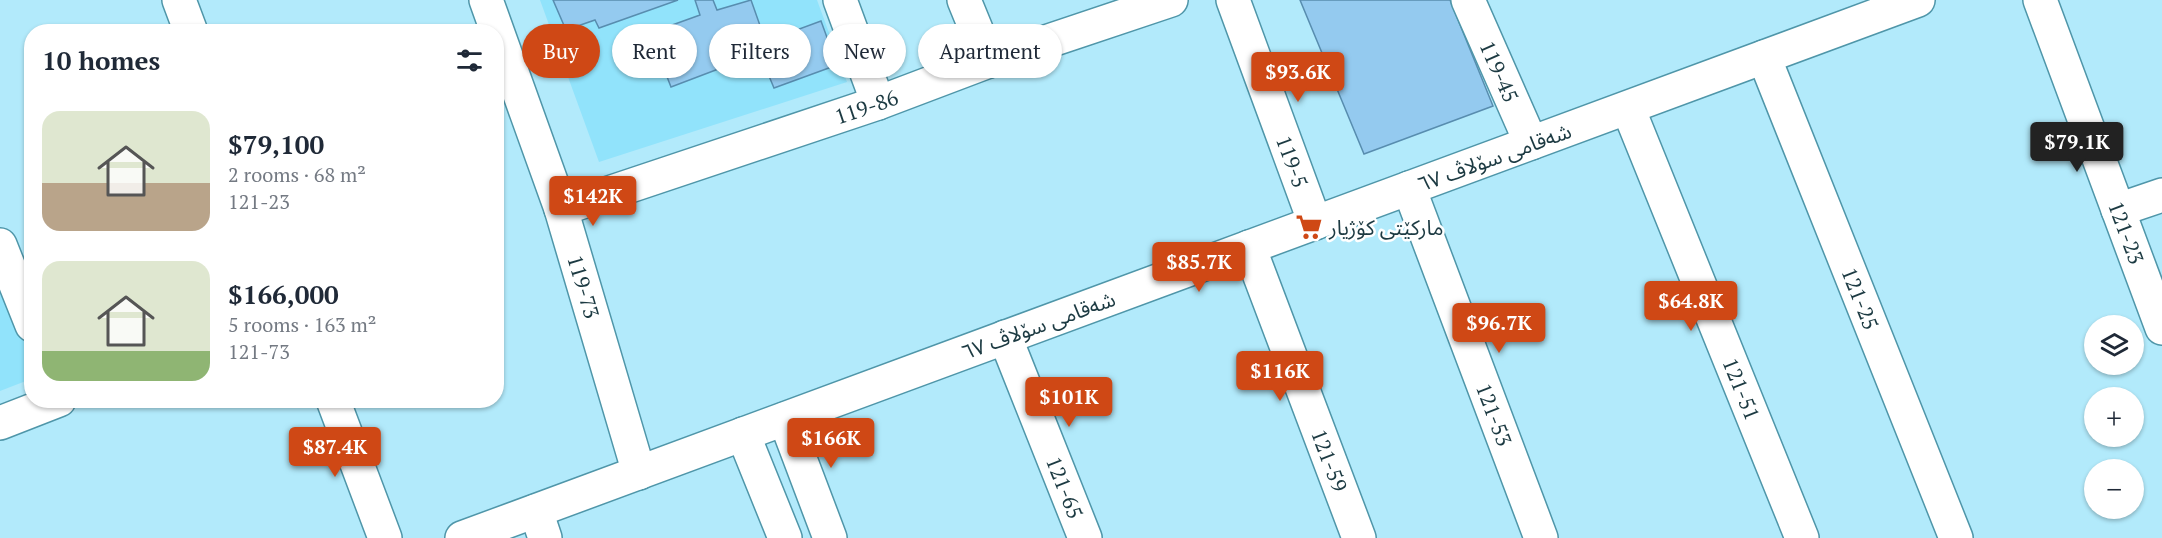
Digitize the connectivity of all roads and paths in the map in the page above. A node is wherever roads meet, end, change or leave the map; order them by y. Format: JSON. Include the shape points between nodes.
{"nodes":[{"id":1,"x":179,"y":0,"type":"edge"},
{"id":2,"x":486,"y":0,"type":"edge"},
{"id":3,"x":840,"y":0,"type":"edge"},
{"id":4,"x":964,"y":0,"type":"edge"},
{"id":5,"x":1171,"y":0,"type":"edge"},
{"id":6,"x":1233,"y":0,"type":"edge"},
{"id":7,"x":1468,"y":0,"type":"edge"},
{"id":8,"x":1918,"y":0,"type":"edge"},
{"id":9,"x":2040,"y":0,"type":"edge"},
{"id":10,"x":188,"y":24,"type":"edge"},
{"id":11,"x":495,"y":24,"type":"edge"},
{"id":12,"x":974,"y":24,"type":"edge"},
{"id":13,"x":1062,"y":37,"type":"edge"},
{"id":14,"x":504,"y":50,"type":"edge"},
{"id":15,"x":1764,"y":57,"type":"junction"},
{"id":16,"x":944,"y":78,"type":"edge"},
{"id":17,"x":878,"y":103,"type":"junction"},
{"id":18,"x":1628,"y":108,"type":"junction"},
{"id":19,"x":1532,"y":143,"type":"junction"},
{"id":20,"x":1409,"y":188,"type":"junction"},
{"id":21,"x":2162,"y":195,"type":"edge"},
{"id":22,"x":561,"y":209,"type":"junction"},
{"id":23,"x":2118,"y":210,"type":"junction"},
{"id":24,"x":1315,"y":223,"type":"junction"},
{"id":25,"x":0,"y":245,"type":"edge"},
{"id":26,"x":1249,"y":247,"type":"junction"},
{"id":27,"x":24,"y":304,"type":"edge"},
{"id":28,"x":2162,"y":328,"type":"edge"},
{"id":29,"x":1005,"y":337,"type":"junction"},
{"id":30,"x":38,"y":408,"type":"edge"},
{"id":31,"x":336,"y":408,"type":"edge"},
{"id":32,"x":785,"y":419,"type":"junction"},
{"id":33,"x":0,"y":423,"type":"edge"},
{"id":34,"x":743,"y":434,"type":"junction"},
{"id":35,"x":639,"y":473,"type":"junction"},
{"id":36,"x":540,"y":524,"type":"edge"},
{"id":37,"x":385,"y":538,"type":"edge"},
{"id":38,"x":462,"y":538,"type":"edge"},
{"id":39,"x":785,"y":538,"type":"edge"},
{"id":40,"x":830,"y":538,"type":"edge"},
{"id":41,"x":1085,"y":538,"type":"edge"},
{"id":42,"x":1359,"y":538,"type":"edge"},
{"id":43,"x":1541,"y":538,"type":"edge"},
{"id":44,"x":1802,"y":538,"type":"edge"},
{"id":45,"x":1956,"y":538,"type":"edge"}],
"edges":[{"from":1,"to":10,"type":"street"},
{"from":2,"to":11,"type":"street","name":"119-73"},
{"from":3,"to":17,"type":"street"},
{"from":4,"to":12,"type":"street"},
{"from":5,"to":13,"type":"street","name":"119-86"},
{"from":6,"to":24,"type":"street","name":"119-5"},
{"from":7,"to":19,"type":"street","name":"119-45"},
{"from":8,"to":15,"type":"street","name":"شەقامی سۆلاڤ ٦٧"},
{"from":9,"to":23,"type":"street","name":"121-23"},
{"from":14,"to":22,"type":"street","name":"119-73"},
{"from":15,"to":18,"type":"street","name":"شەقامی سۆلاڤ ٦٧"},
{"from":15,"to":45,"type":"street","name":"121-25"},
{"from":16,"to":17,"type":"street","name":"119-86"},
{"from":17,"to":22,"type":"street","name":"119-86"},
{"from":18,"to":19,"type":"street","name":"شەقامی سۆلاڤ ٦٧"},
{"from":18,"to":44,"type":"street","name":"121-51"},
{"from":19,"to":20,"type":"street","name":"شەقامی سۆلاڤ ٦٧"},
{"from":20,"to":24,"type":"street","name":"شەقامی سۆلاڤ ٦٧"},
{"from":20,"to":43,"type":"street","name":"121-53"},
{"from":21,"to":23,"type":"street"},
{"from":22,"to":35,"type":"street","name":"119-73"},
{"from":23,"to":28,"type":"street","name":"121-23"},
{"from":24,"to":26,"type":"street","name":"شەقامی سۆلاڤ ٦٧"},
{"from":25,"to":27,"type":"street"},
{"from":26,"to":29,"type":"street","name":"شەقامی سۆلاڤ ٦٧"},
{"from":26,"to":42,"type":"street","name":"121-59"},
{"from":29,"to":32,"type":"street","name":"شەقامی سۆلاڤ ٦٧"},
{"from":29,"to":41,"type":"street","name":"121-65"},
{"from":30,"to":33,"type":"street"},
{"from":31,"to":37,"type":"street"},
{"from":32,"to":34,"type":"street","name":"شەقامی سۆلاڤ ٦٧"},
{"from":32,"to":40,"type":"street"},
{"from":34,"to":35,"type":"street","name":"شەقامی سۆلاڤ ٦٧"},
{"from":34,"to":39,"type":"street"},
{"from":35,"to":36,"type":"street","name":"شەقامی سۆلاڤ ٦٧"},
{"from":36,"to":38,"type":"street","name":"شەقامی سۆلاڤ ٦٧"}]}
